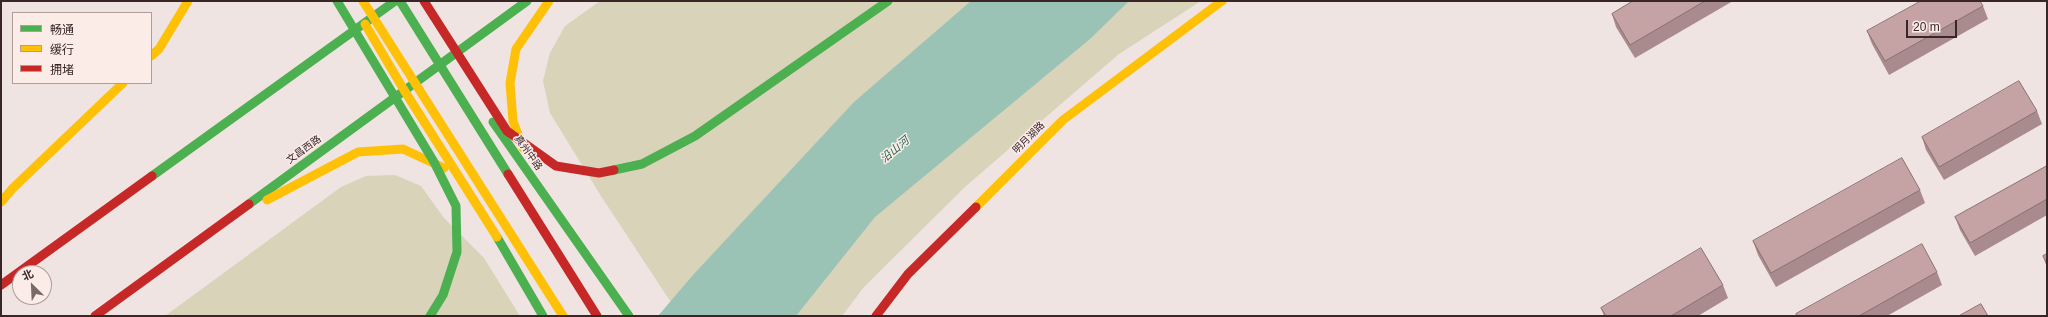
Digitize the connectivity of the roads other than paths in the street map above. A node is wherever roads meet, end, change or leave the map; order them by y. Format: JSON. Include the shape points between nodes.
{"nodes":[{"id":1,"x":188,"y":1,"type":"edge"},
{"id":2,"x":337,"y":1,"type":"edge"},
{"id":3,"x":363,"y":1,"type":"edge"},
{"id":4,"x":395,"y":1,"type":"edge"},
{"id":5,"x":400,"y":1,"type":"edge"},
{"id":6,"x":411,"y":1,"type":"edge"},
{"id":7,"x":424,"y":1,"type":"edge"},
{"id":8,"x":527,"y":1,"type":"edge"},
{"id":9,"x":549,"y":1,"type":"edge"},
{"id":10,"x":888,"y":1,"type":"edge"},
{"id":11,"x":1222,"y":1,"type":"edge"},
{"id":12,"x":364,"y":24,"type":"junction"},
{"id":13,"x":427,"y":26,"type":"dead end"},
{"id":14,"x":152,"y":55,"type":"edge"},
{"id":15,"x":450,"y":61,"type":"junction"},
{"id":16,"x":121,"y":84,"type":"edge"},
{"id":17,"x":404,"y":90,"type":"junction"},
{"id":18,"x":537,"y":184,"type":"junction"},
{"id":19,"x":1,"y":202,"type":"edge"},
{"id":20,"x":483,"y":213,"type":"junction"},
{"id":21,"x":214,"y":230,"type":"junction"},
{"id":22,"x":157,"y":271,"type":"junction"},
{"id":23,"x":1,"y":286,"type":"edge"},
{"id":24,"x":120,"y":310,"type":"dead end"},
{"id":25,"x":94,"y":316,"type":"edge"},
{"id":26,"x":430,"y":316,"type":"edge"},
{"id":27,"x":543,"y":316,"type":"edge"},
{"id":28,"x":563,"y":316,"type":"edge"},
{"id":29,"x":597,"y":316,"type":"edge"},
{"id":30,"x":629,"y":316,"type":"edge"},
{"id":31,"x":876,"y":316,"type":"edge"}],
"edges":[{"from":1,"to":14,"type":"main road","via":[[159,49]]},
{"from":2,"to":26,"type":"main road","bridge":true,"via":[[434,162],[456,206],[458,252],[443,295]]},
{"from":3,"to":28,"type":"main road","bridge":true},
{"from":4,"to":12,"type":"main road"},
{"from":5,"to":29,"type":"main road","bridge":true},
{"from":6,"to":13,"type":"main road"},
{"from":7,"to":10,"type":"main road","bridge":true,"via":[[507,131],[556,166],[599,173],[642,164],[695,136]]},
{"from":8,"to":15,"type":"main road","name":"文昌西路"},
{"from":9,"to":18,"type":"main road","via":[[516,49],[510,83],[513,122]]},
{"from":11,"to":31,"type":"main road","name":"明月湖路","via":[[1063,120],[908,274]]},
{"from":12,"to":17,"type":"main road"},
{"from":12,"to":23,"type":"main road"},
{"from":15,"to":17,"type":"main road","name":"文昌西路"},
{"from":15,"to":18,"type":"main road","name":"真州中路"},
{"from":16,"to":19,"type":"main road"},
{"from":17,"to":20,"type":"main road"},
{"from":17,"to":21,"type":"main road","name":"文昌西路"},
{"from":18,"to":30,"type":"main road","name":"真州中路"},
{"from":20,"to":21,"type":"main road","via":[[442,165],[403,149],[358,152],[291,186]]},
{"from":20,"to":27,"type":"main road"},
{"from":21,"to":22,"type":"main road","name":"文昌西路"},
{"from":22,"to":24,"type":"main road"},
{"from":22,"to":25,"type":"main road","name":"文昌西路"}]}
